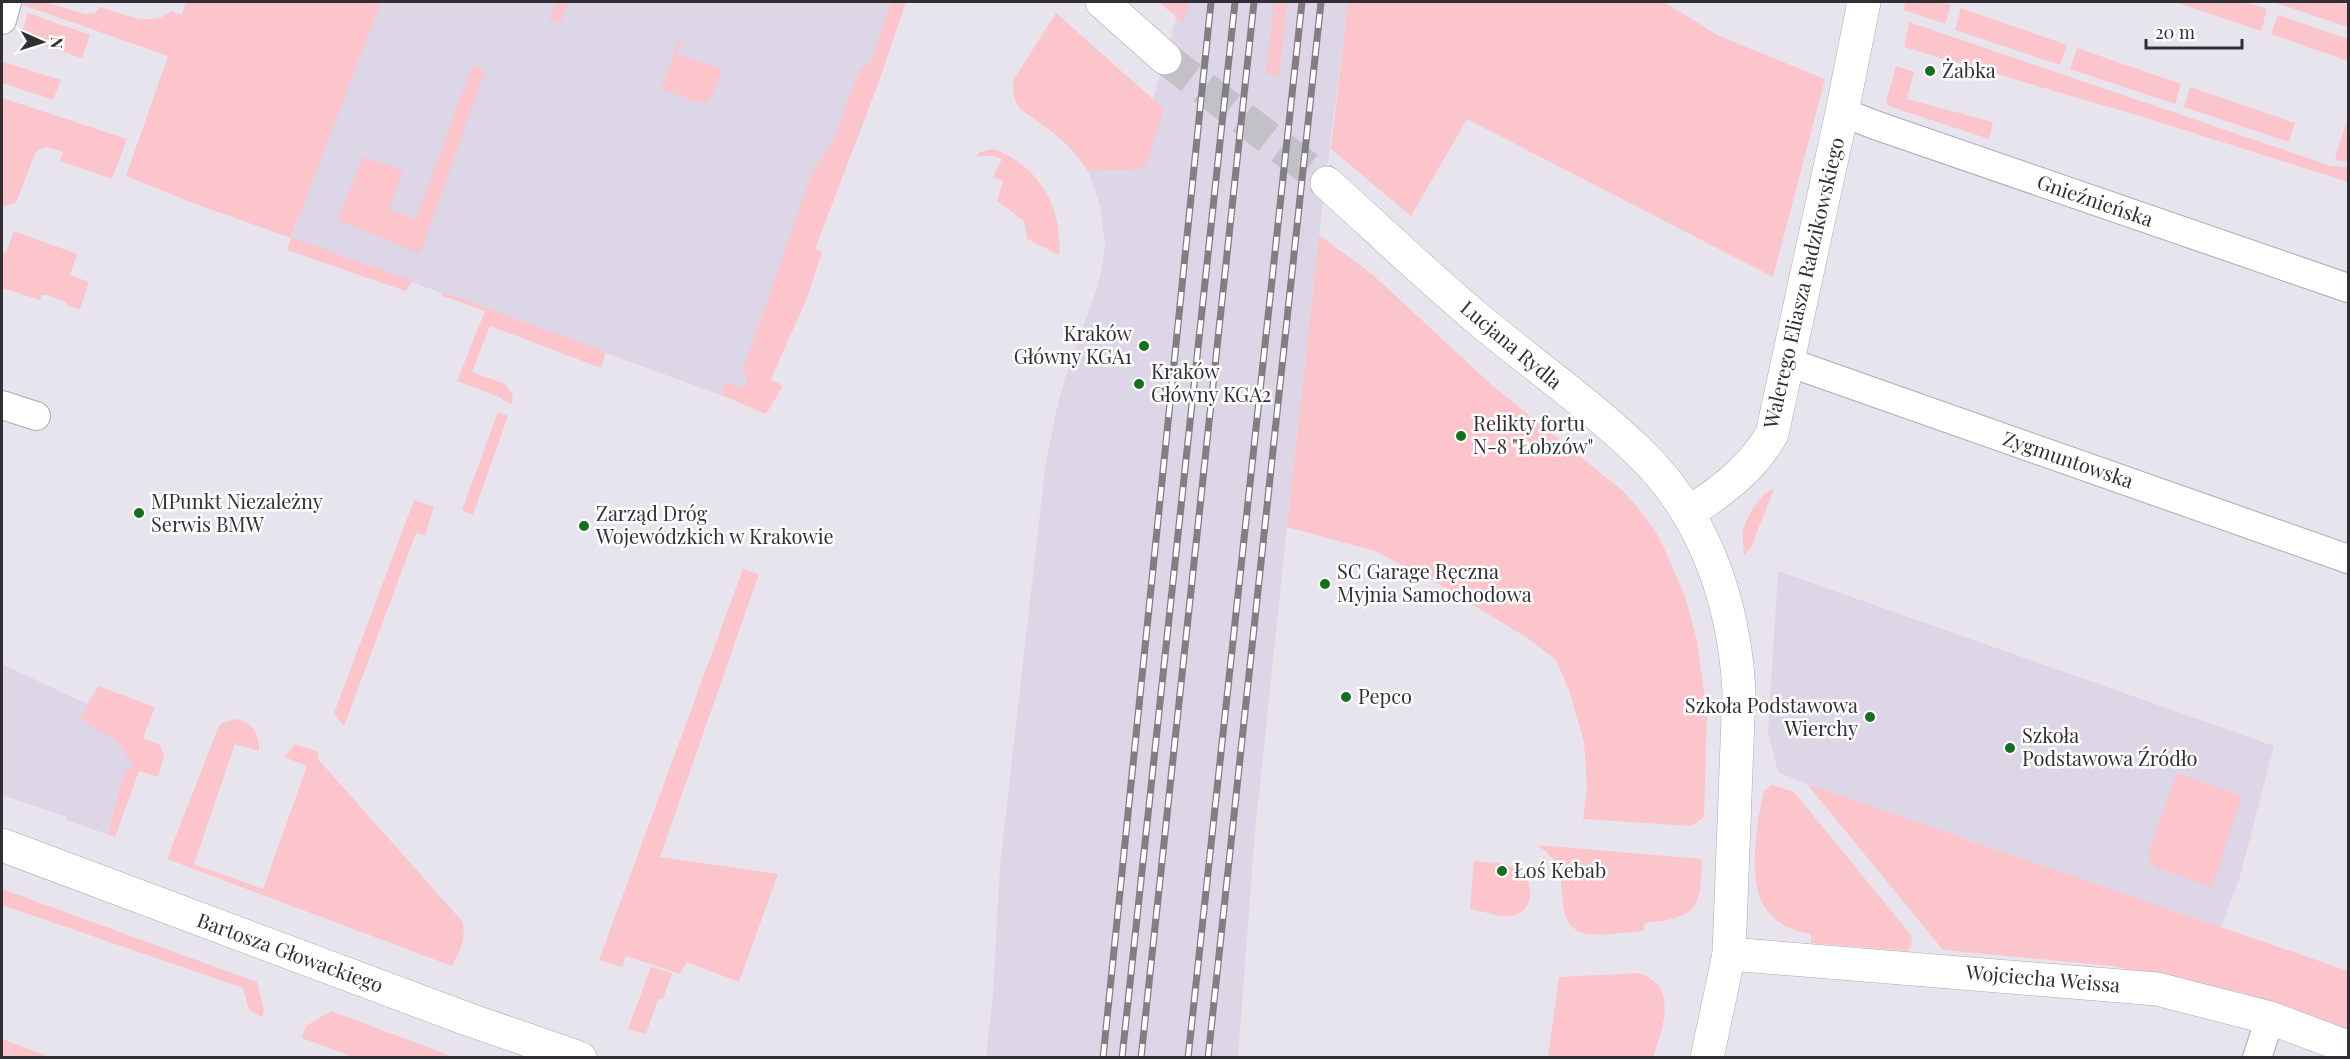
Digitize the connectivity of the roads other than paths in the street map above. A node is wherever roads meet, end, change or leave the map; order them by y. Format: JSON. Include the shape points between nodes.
{"nodes":[{"id":1,"x":8,"y":2,"type":"edge"},
{"id":2,"x":1102,"y":2,"type":"edge"},
{"id":3,"x":1864,"y":2,"type":"edge"},
{"id":4,"x":2,"y":20,"type":"edge"},
{"id":5,"x":1165,"y":58,"type":"tunnel mouth"},
{"id":6,"x":1842,"y":112,"type":"junction"},
{"id":7,"x":1327,"y":183,"type":"tunnel mouth"},
{"id":8,"x":2349,"y":288,"type":"edge"},
{"id":9,"x":1788,"y":362,"type":"junction"},
{"id":10,"x":2,"y":405,"type":"edge"},
{"id":11,"x":36,"y":416,"type":"dead end"},
{"id":12,"x":1688,"y":513,"type":"junction"},
{"id":13,"x":2349,"y":559,"type":"edge"},
{"id":14,"x":2,"y":845,"type":"edge"},
{"id":15,"x":1729,"y":954,"type":"junction"},
{"id":16,"x":2270,"y":1018,"type":"junction"},
{"id":17,"x":2349,"y":1047,"type":"edge"},
{"id":18,"x":580,"y":1058,"type":"edge"},
{"id":19,"x":1707,"y":1058,"type":"edge"},
{"id":20,"x":2257,"y":1058,"type":"edge"}],
"edges":[{"from":1,"to":4,"type":"street"},
{"from":2,"to":5,"type":"street"},
{"from":3,"to":6,"type":"street","name":"Walerego Eliasza Radzikowskiego"},
{"from":6,"to":8,"type":"street","name":"Gnieźnieńska"},
{"from":6,"to":9,"type":"street","name":"Walerego Eliasza Radzikowskiego"},
{"from":7,"to":12,"type":"street","name":"Lucjana Rydla","via":[[1480,321],[1638,450]]},
{"from":9,"to":12,"type":"street","name":"Walerego Eliasza Radzikowskiego","via":[[1772,434],[1760,455],[1723,491]]},
{"from":9,"to":13,"type":"street","name":"Zygmuntowska"},
{"from":10,"to":11,"type":"street"},
{"from":12,"to":15,"type":"street","via":[[1708,548],[1718,576],[1737,660]]},
{"from":14,"to":18,"type":"street","name":"Bartosza Głowackiego"},
{"from":15,"to":16,"type":"street","name":"Wojciecha Weissa","via":[[2157,989]]},
{"from":15,"to":19,"type":"street"},
{"from":16,"to":17,"type":"street","name":"Wojciecha Weissa"},
{"from":16,"to":20,"type":"street"}]}
